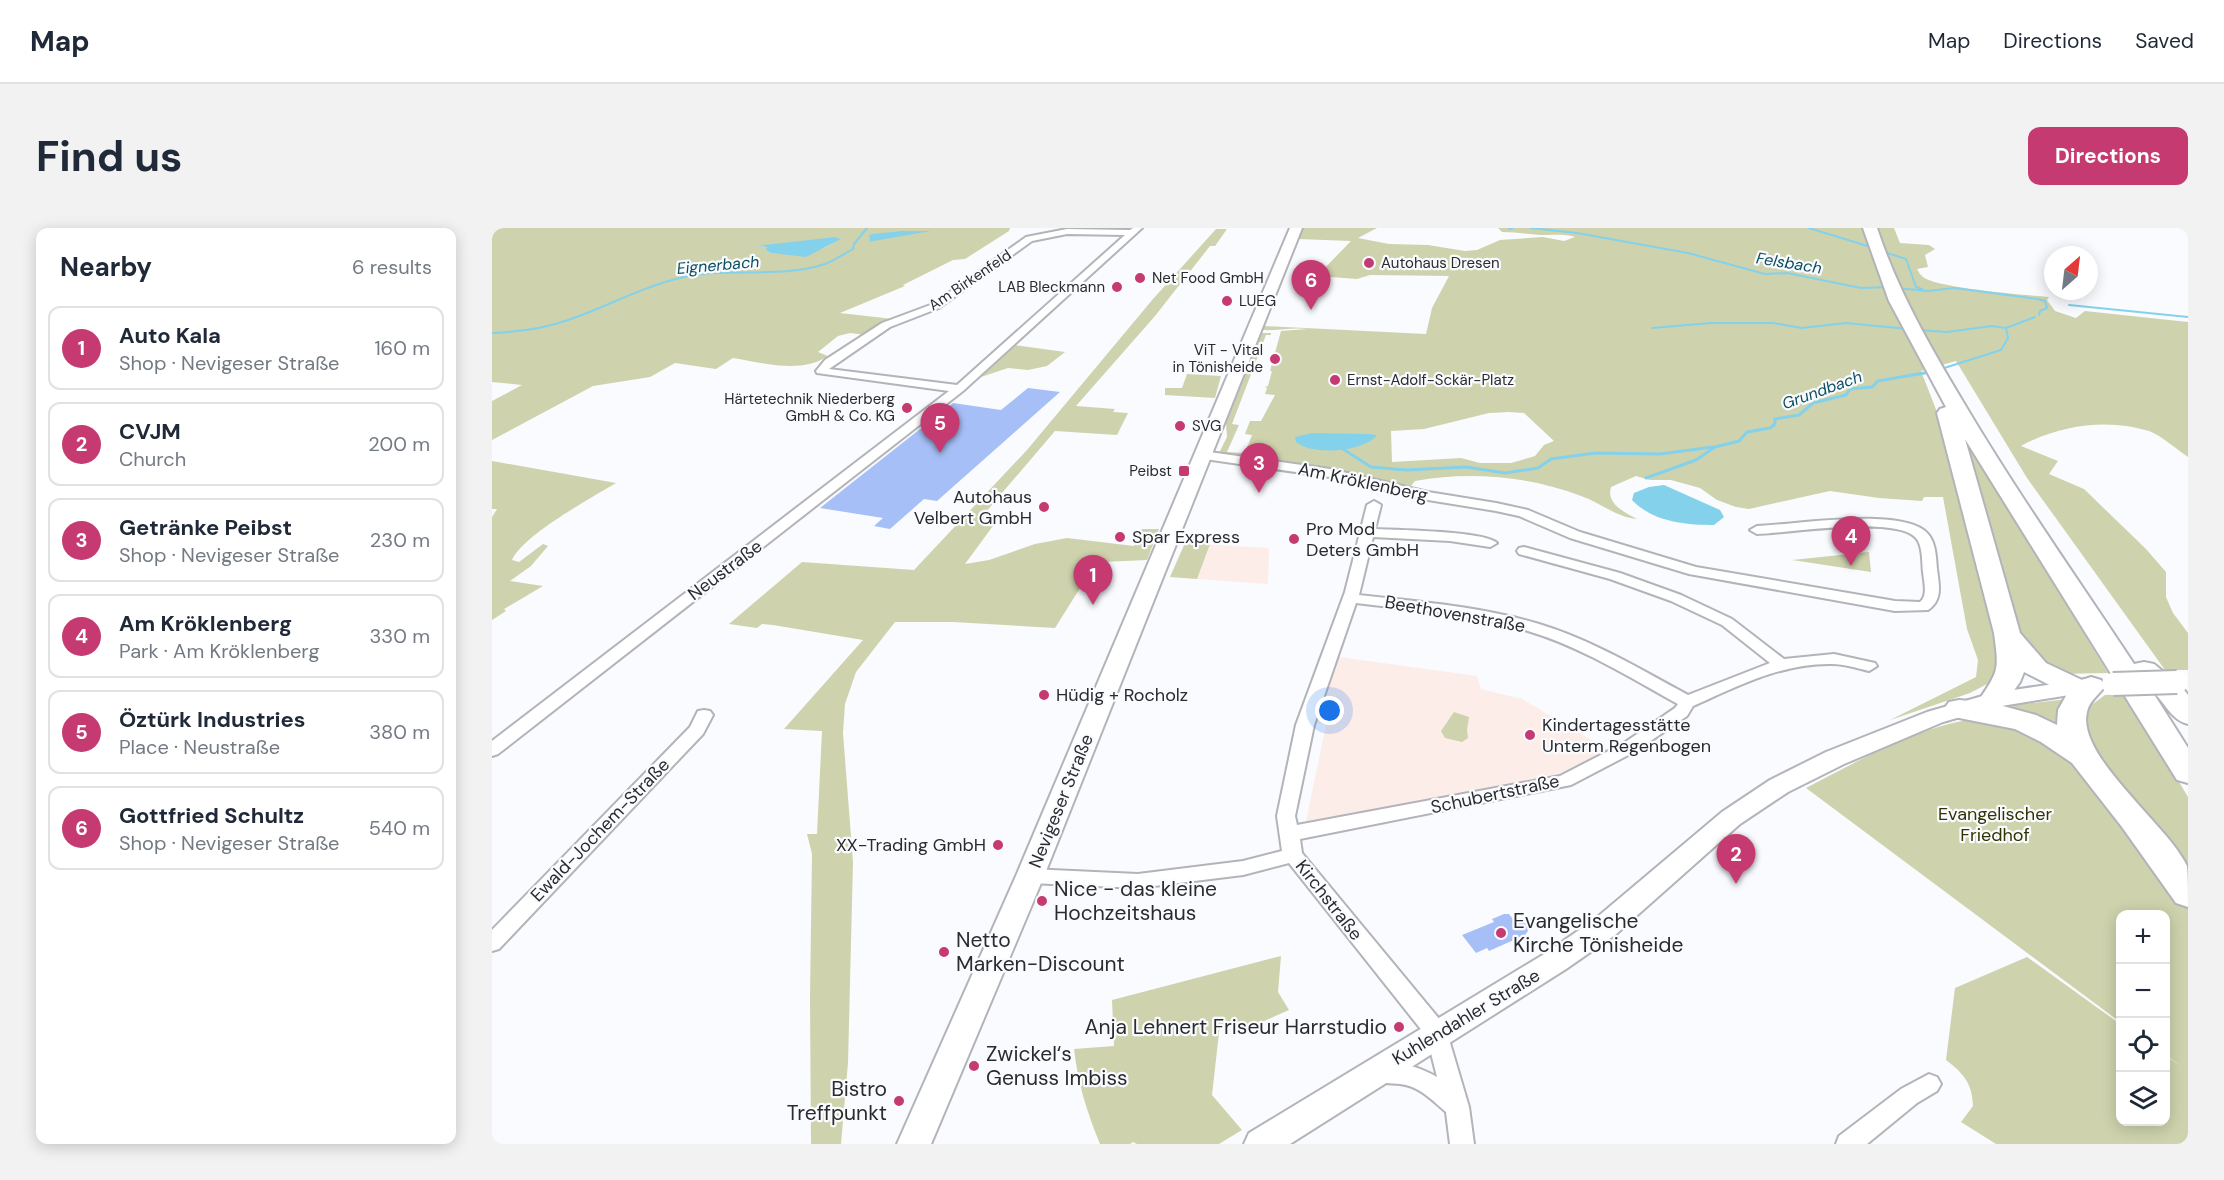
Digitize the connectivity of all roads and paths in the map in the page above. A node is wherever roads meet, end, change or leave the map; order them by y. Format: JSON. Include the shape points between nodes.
{"nodes":[{"id":1,"x":1296,"y":228,"type":"edge"},
{"id":2,"x":1870,"y":228,"type":"edge"},
{"id":3,"x":1881,"y":228,"type":"edge"},
{"id":4,"x":1135,"y":231,"type":"edge"},
{"id":5,"x":959,"y":390,"type":"junction"},
{"id":6,"x":1971,"y":433,"type":"junction"},
{"id":7,"x":1202,"y":455,"type":"junction"},
{"id":8,"x":1374,"y":505,"type":"dead end"},
{"id":9,"x":1757,"y":530,"type":"dead end"},
{"id":10,"x":1367,"y":532,"type":"junction"},
{"id":11,"x":1490,"y":543,"type":"dead end"},
{"id":12,"x":1524,"y":551,"type":"dead end"},
{"id":13,"x":1350,"y":597,"type":"junction"},
{"id":14,"x":2007,"y":633,"type":"junction"},
{"id":15,"x":1781,"y":664,"type":"junction"},
{"id":16,"x":1869,"y":666,"type":"dead end"},
{"id":17,"x":2143,"y":669,"type":"junction"},
{"id":18,"x":2182,"y":681,"type":"edge"},
{"id":19,"x":2092,"y":686,"type":"junction"},
{"id":20,"x":1993,"y":700,"type":"junction"},
{"id":21,"x":1687,"y":702,"type":"junction"},
{"id":22,"x":1959,"y":709,"type":"junction"},
{"id":23,"x":704,"y":715,"type":"dead end"},
{"id":24,"x":2188,"y":715,"type":"edge"},
{"id":25,"x":2188,"y":735,"type":"edge"},
{"id":26,"x":492,"y":750,"type":"edge"},
{"id":27,"x":2083,"y":757,"type":"junction"},
{"id":28,"x":2188,"y":773,"type":"edge"},
{"id":29,"x":1290,"y":844,"type":"junction"},
{"id":30,"x":1030,"y":876,"type":"junction"},
{"id":31,"x":2188,"y":894,"type":"edge"},
{"id":32,"x":492,"y":943,"type":"edge"},
{"id":33,"x":1437,"y":1033,"type":"junction"},
{"id":34,"x":1374,"y":1073,"type":"junction"},
{"id":35,"x":1929,"y":1084,"type":"dead end"},
{"id":36,"x":1457,"y":1107,"type":"junction"},
{"id":37,"x":914,"y":1144,"type":"edge"},
{"id":38,"x":1261,"y":1144,"type":"edge"},
{"id":39,"x":1462,"y":1144,"type":"edge"},
{"id":40,"x":1848,"y":1144,"type":"edge"}],
"edges":[{"from":1,"to":7,"type":"main road","name":"Nevigeser Straße"},
{"from":2,"to":6,"type":"highway","via":[[1890,283],[1937,374],[1934,382]]},
{"from":3,"to":6,"type":"highway"},
{"from":4,"to":5,"type":"street","name":"Neustraße"},
{"from":4,"to":5,"type":"street","name":"Am Birkenfeld","via":[[1066,229],[1040,234],[936,306],[885,326],[821,371]]},
{"from":5,"to":26,"type":"street","name":"Neustraße"},
{"from":6,"to":14,"type":"highway"},
{"from":6,"to":17,"type":"highway"},
{"from":6,"to":28,"type":"highway"},
{"from":7,"to":9,"type":"street","name":"Am Kröklenberg","via":[[1330,473],[1523,513],[1575,535],[1694,571],[1895,606],[1923,607],[1930,602],[1926,544],[1922,535],[1912,530],[1863,522]]},
{"from":7,"to":30,"type":"main road","name":"Nevigeser Straße"},
{"from":8,"to":10,"type":"street"},
{"from":10,"to":11,"type":"street"},
{"from":10,"to":13,"type":"street"},
{"from":12,"to":15,"type":"street","via":[[1676,598],[1727,622]]},
{"from":13,"to":21,"type":"street","name":"Beethovenstraße","via":[[1484,615],[1535,628],[1615,662]]},
{"from":13,"to":29,"type":"street","via":[[1305,725],[1287,816]]},
{"from":14,"to":19,"type":"highway","via":[[2036,669]]},
{"from":14,"to":20,"type":"highway","via":[[2010,677]]},
{"from":15,"to":16,"type":"street","name":"Schubertstraße","via":[[1834,659]]},
{"from":15,"to":21,"type":"street","name":"Schubertstraße"},
{"from":17,"to":24,"type":"highway","via":[[2171,692]]},
{"from":17,"to":25,"type":"highway"},
{"from":18,"to":19,"type":"main road","name":"Kuhlendahler Straße","bridge":true},
{"from":19,"to":20,"type":"main road","name":"Kuhlendahler Straße"},
{"from":19,"to":27,"type":"highway","via":[[2075,703],[2070,718]]},
{"from":20,"to":22,"type":"main road","name":"Kuhlendahler Straße"},
{"from":21,"to":29,"type":"street","name":"Schubertstraße","via":[[1681,712],[1630,747],[1565,781]]},
{"from":22,"to":27,"type":"highway","via":[[2035,724]]},
{"from":22,"to":33,"type":"main road","name":"Kuhlendahler Straße","via":[[1877,739],[1771,792],[1731,818],[1605,927]]},
{"from":23,"to":32,"type":"street","name":"Ewald-Jochem-Straße","via":[[697,730]]},
{"from":27,"to":31,"type":"highway"},
{"from":29,"to":30,"type":"street","name":"Schubertstraße","via":[[1244,868],[1138,881]]},
{"from":29,"to":33,"type":"street","name":"Kirchstraße"},
{"from":30,"to":37,"type":"main road","name":"Nevigeser Straße"},
{"from":33,"to":34,"type":"main road","name":"Kuhlendahler Straße"},
{"from":33,"to":36,"type":"street","name":"Kirchstraße"},
{"from":34,"to":36,"type":"street","via":[[1421,1078]]},
{"from":34,"to":38,"type":"main road","name":"Kuhlendahler Straße"},
{"from":35,"to":40,"type":"street"},
{"from":36,"to":39,"type":"street","name":"Kirchstraße"}]}
